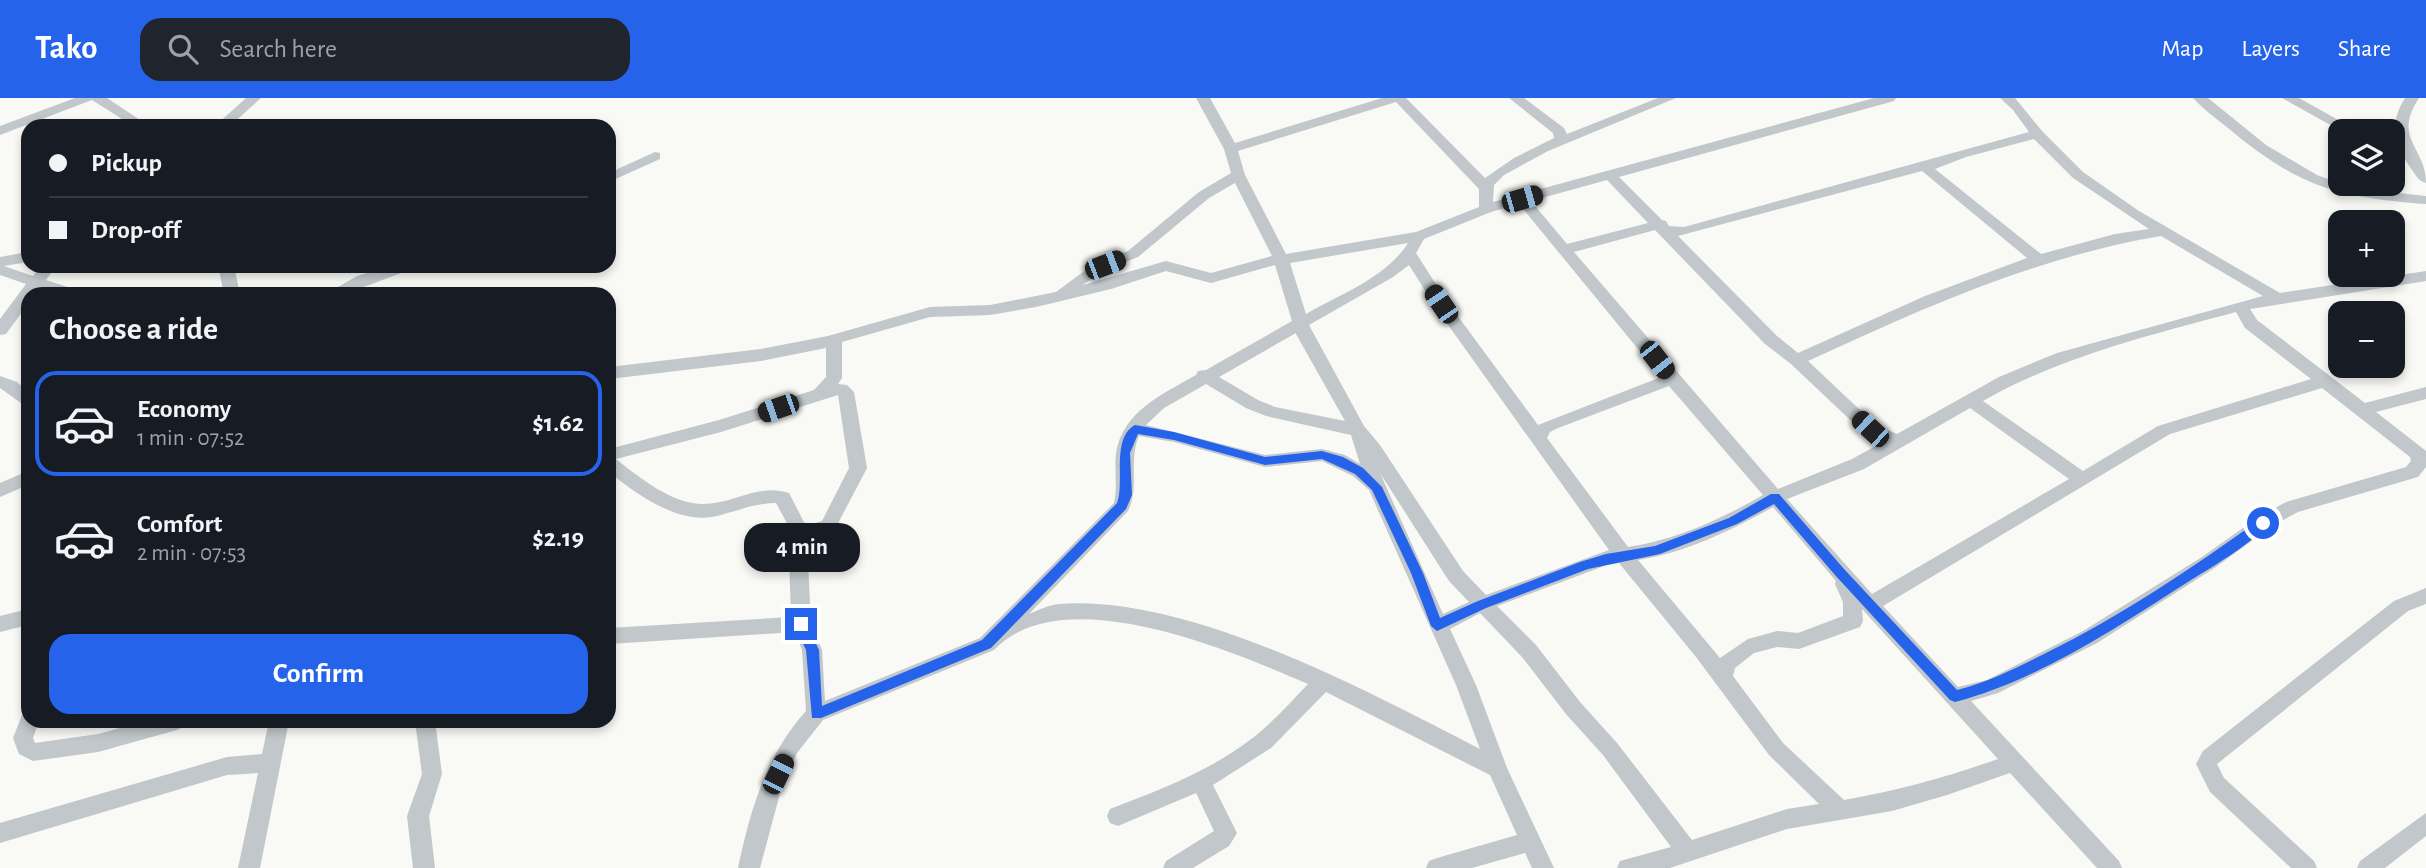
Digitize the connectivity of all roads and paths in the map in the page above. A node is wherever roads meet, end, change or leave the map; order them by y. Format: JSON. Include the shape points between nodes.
{"nodes":[{"id":1,"x":87,"y":98,"type":"edge"},
{"id":2,"x":254,"y":98,"type":"edge"},
{"id":3,"x":1203,"y":98,"type":"edge"},
{"id":4,"x":1350,"y":98,"type":"edge"},
{"id":5,"x":1398,"y":98,"type":"edge"},
{"id":6,"x":1516,"y":98,"type":"edge"},
{"id":7,"x":1669,"y":98,"type":"edge"},
{"id":8,"x":1889,"y":98,"type":"edge"},
{"id":9,"x":2007,"y":98,"type":"edge"},
{"id":10,"x":2200,"y":98,"type":"edge"},
{"id":11,"x":2289,"y":98,"type":"edge"},
{"id":12,"x":107,"y":100,"type":"edge"},
{"id":13,"x":2405,"y":100,"type":"edge"},
{"id":14,"x":1366,"y":107,"type":"junction"},
{"id":15,"x":32,"y":119,"type":"edge"},
{"id":16,"x":133,"y":119,"type":"edge"},
{"id":17,"x":230,"y":119,"type":"edge"},
{"id":18,"x":2328,"y":119,"type":"edge"},
{"id":19,"x":2401,"y":119,"type":"edge"},
{"id":20,"x":21,"y":123,"type":"edge"},
{"id":21,"x":0,"y":131,"type":"edge"},
{"id":22,"x":2037,"y":134,"type":"junction"},
{"id":23,"x":1558,"y":143,"type":"junction"},
{"id":24,"x":1231,"y":149,"type":"junction"},
{"id":25,"x":2405,"y":151,"type":"edge"},
{"id":26,"x":654,"y":156,"type":"dead end"},
{"id":27,"x":1930,"y":165,"type":"junction"},
{"id":28,"x":1609,"y":174,"type":"junction"},
{"id":29,"x":616,"y":175,"type":"edge"},
{"id":30,"x":1238,"y":175,"type":"junction"},
{"id":31,"x":2426,"y":179,"type":"edge"},
{"id":32,"x":1485,"y":187,"type":"junction"},
{"id":33,"x":1522,"y":199,"type":"junction"},
{"id":34,"x":2426,"y":200,"type":"edge"},
{"id":35,"x":1486,"y":209,"type":"junction"},
{"id":36,"x":1664,"y":228,"type":"junction"},
{"id":37,"x":2163,"y":231,"type":"junction"},
{"id":38,"x":1419,"y":236,"type":"junction"},
{"id":39,"x":1566,"y":249,"type":"junction"},
{"id":40,"x":1409,"y":253,"type":"junction"},
{"id":41,"x":21,"y":258,"type":"edge"},
{"id":42,"x":1281,"y":259,"type":"junction"},
{"id":43,"x":2039,"y":260,"type":"junction"},
{"id":44,"x":0,"y":262,"type":"edge"},
{"id":45,"x":0,"y":270,"type":"edge"},
{"id":46,"x":42,"y":273,"type":"edge"},
{"id":47,"x":384,"y":273,"type":"edge"},
{"id":48,"x":2426,"y":276,"type":"edge"},
{"id":49,"x":34,"y":283,"type":"junction"},
{"id":50,"x":31,"y":287,"type":"edge"},
{"id":51,"x":48,"y":287,"type":"edge"},
{"id":52,"x":348,"y":287,"type":"edge"},
{"id":53,"x":1058,"y":296,"type":"junction"},
{"id":54,"x":2278,"y":298,"type":"junction"},
{"id":55,"x":21,"y":301,"type":"edge"},
{"id":56,"x":2240,"y":306,"type":"junction"},
{"id":57,"x":1303,"y":324,"type":"junction"},
{"id":58,"x":0,"y":330,"type":"edge"},
{"id":59,"x":832,"y":341,"type":"junction"},
{"id":60,"x":1797,"y":360,"type":"junction"},
{"id":61,"x":616,"y":372,"type":"edge"},
{"id":62,"x":1204,"y":375,"type":"junction"},
{"id":63,"x":1672,"y":379,"type":"junction"},
{"id":64,"x":2325,"y":381,"type":"junction"},
{"id":65,"x":0,"y":382,"type":"edge"},
{"id":66,"x":2426,"y":393,"type":"edge"},
{"id":67,"x":820,"y":394,"type":"junction"},
{"id":68,"x":21,"y":395,"type":"edge"},
{"id":69,"x":1969,"y":400,"type":"junction"},
{"id":70,"x":2362,"y":410,"type":"junction"},
{"id":71,"x":1135,"y":429,"type":"junction"},
{"id":72,"x":1358,"y":430,"type":"junction"},
{"id":73,"x":1539,"y":437,"type":"junction"},
{"id":74,"x":1898,"y":442,"type":"junction"},
{"id":75,"x":616,"y":453,"type":"edge"},
{"id":76,"x":2422,"y":456,"type":"edge"},
{"id":77,"x":616,"y":468,"type":"edge"},
{"id":78,"x":2083,"y":480,"type":"junction"},
{"id":79,"x":21,"y":481,"type":"edge"},
{"id":80,"x":1376,"y":487,"type":"junction"},
{"id":81,"x":0,"y":490,"type":"edge"},
{"id":82,"x":1775,"y":497,"type":"junction"},
{"id":83,"x":797,"y":536,"type":"junction"},
{"id":84,"x":1623,"y":555,"type":"junction"},
{"id":85,"x":1840,"y":572,"type":"junction"},
{"id":86,"x":2426,"y":596,"type":"edge"},
{"id":87,"x":1482,"y":604,"type":"junction"},
{"id":88,"x":1870,"y":604,"type":"junction"},
{"id":89,"x":21,"y":619,"type":"edge"},
{"id":90,"x":0,"y":624,"type":"edge"},
{"id":91,"x":801,"y":624,"type":"junction"},
{"id":92,"x":1437,"y":626,"type":"junction"},
{"id":93,"x":616,"y":636,"type":"edge"},
{"id":94,"x":997,"y":636,"type":"junction"},
{"id":95,"x":1722,"y":678,"type":"junction"},
{"id":96,"x":1324,"y":680,"type":"junction"},
{"id":97,"x":1955,"y":696,"type":"junction"},
{"id":98,"x":816,"y":714,"type":"junction"},
{"id":99,"x":27,"y":728,"type":"edge"},
{"id":100,"x":152,"y":728,"type":"edge"},
{"id":101,"x":278,"y":728,"type":"edge"},
{"id":102,"x":426,"y":728,"type":"edge"},
{"id":103,"x":2014,"y":762,"type":"junction"},
{"id":104,"x":270,"y":763,"type":"junction"},
{"id":105,"x":1497,"y":768,"type":"junction"},
{"id":106,"x":1201,"y":782,"type":"junction"},
{"id":107,"x":1840,"y":810,"type":"junction"},
{"id":108,"x":1118,"y":816,"type":"dead end"},
{"id":109,"x":2426,"y":822,"type":"edge"},
{"id":110,"x":0,"y":833,"type":"edge"},
{"id":111,"x":1530,"y":841,"type":"junction"},
{"id":112,"x":1688,"y":852,"type":"junction"},
{"id":113,"x":1663,"y":865,"type":"edge"},
{"id":114,"x":249,"y":868,"type":"edge"},
{"id":115,"x":424,"y":868,"type":"edge"},
{"id":116,"x":750,"y":868,"type":"edge"},
{"id":117,"x":1174,"y":868,"type":"edge"},
{"id":118,"x":1437,"y":868,"type":"edge"},
{"id":119,"x":1543,"y":868,"type":"edge"},
{"id":120,"x":1628,"y":868,"type":"edge"},
{"id":121,"x":2111,"y":868,"type":"edge"},
{"id":122,"x":2306,"y":868,"type":"edge"},
{"id":123,"x":2368,"y":868,"type":"edge"}],
"edges":[{"from":1,"to":15,"type":"street"},
{"from":2,"to":17,"type":"street"},
{"from":3,"to":24,"type":"street"},
{"from":4,"to":14,"type":"street"},
{"from":5,"to":14,"type":"street"},
{"from":5,"to":32,"type":"street"},
{"from":6,"to":23,"type":"street","via":[[1559,131]]},
{"from":7,"to":23,"type":"street"},
{"from":8,"to":28,"type":"street"},
{"from":9,"to":22,"type":"street"},
{"from":10,"to":34,"type":"street","via":[[2270,155],[2330,186]]},
{"from":11,"to":18,"type":"street"},
{"from":12,"to":16,"type":"street"},
{"from":13,"to":19,"type":"street"},
{"from":14,"to":24,"type":"street"},
{"from":20,"to":21,"type":"street"},
{"from":22,"to":27,"type":"street"},
{"from":22,"to":37,"type":"street","via":[[2078,175]]},
{"from":23,"to":32,"type":"street","via":[[1507,167]]},
{"from":24,"to":30,"type":"street"},
{"from":25,"to":31,"type":"street"},
{"from":26,"to":29,"type":"street"},
{"from":27,"to":36,"type":"street","via":[[1684,232]]},
{"from":27,"to":43,"type":"street","via":[[1930,174]]},
{"from":28,"to":33,"type":"street"},
{"from":28,"to":36,"type":"street"},
{"from":30,"to":42,"type":"street"},
{"from":30,"to":53,"type":"street","via":[[1204,195],[1133,254],[1096,269]]},
{"from":32,"to":35,"type":"street"},
{"from":33,"to":35,"type":"street"},
{"from":33,"to":39,"type":"street"},
{"from":35,"to":38,"type":"street"},
{"from":36,"to":39,"type":"street"},
{"from":36,"to":60,"type":"street","via":[[1770,340]]},
{"from":37,"to":43,"type":"street"},
{"from":37,"to":54,"type":"street"},
{"from":38,"to":40,"type":"street"},
{"from":38,"to":42,"type":"street"},
{"from":39,"to":63,"type":"street"},
{"from":40,"to":57,"type":"street","via":[[1397,268]]},
{"from":40,"to":73,"type":"street"},
{"from":41,"to":44,"type":"street"},
{"from":42,"to":53,"type":"street","via":[[1211,278],[1166,266]]},
{"from":42,"to":57,"type":"street"},
{"from":43,"to":60,"type":"street","via":[[1974,283]]},
{"from":45,"to":49,"type":"street"},
{"from":46,"to":49,"type":"street"},
{"from":47,"to":52,"type":"street"},
{"from":48,"to":54,"type":"street"},
{"from":49,"to":50,"type":"street"},
{"from":49,"to":51,"type":"street"},
{"from":53,"to":59,"type":"street","via":[[990,310],[930,312]]},
{"from":54,"to":56,"type":"street"},
{"from":55,"to":58,"type":"street"},
{"from":56,"to":64,"type":"street","via":[[2251,324]]},
{"from":56,"to":69,"type":"street","via":[[2063,357]]},
{"from":57,"to":62,"type":"street"},
{"from":57,"to":72,"type":"street","via":[[1315,355]]},
{"from":59,"to":61,"type":"street","via":[[761,355]]},
{"from":59,"to":67,"type":"street","via":[[834,378]]},
{"from":60,"to":74,"type":"street","via":[[1870,429]]},
{"from":62,"to":71,"type":"street","via":[[1144,414]]},
{"from":62,"to":72,"type":"street","via":[[1272,412]]},
{"from":63,"to":73,"type":"street","via":[[1552,424]]},
{"from":63,"to":82,"type":"street"},
{"from":64,"to":70,"type":"street"},
{"from":64,"to":78,"type":"street","via":[[2164,430]]},
{"from":65,"to":68,"type":"street"},
{"from":66,"to":70,"type":"street"},
{"from":67,"to":75,"type":"street"},
{"from":67,"to":83,"type":"street","via":[[846,392],[858,468],[828,526]]},
{"from":69,"to":74,"type":"street"},
{"from":69,"to":78,"type":"street"},
{"from":70,"to":76,"type":"street"},
{"from":71,"to":80,"type":"street","via":[[1265,461],[1322,455],[1359,471]]},
{"from":71,"to":94,"type":"street","via":[[1125,453],[1122,506]]},
{"from":72,"to":80,"type":"street"},
{"from":72,"to":87,"type":"street","via":[[1456,576]]},
{"from":73,"to":84,"type":"street"},
{"from":74,"to":82,"type":"street","via":[[1836,474]]},
{"from":76,"to":97,"type":"street","via":[[2412,472],[2292,507],[2090,637],[1991,687]]},
{"from":77,"to":83,"type":"street","via":[[649,492],[691,510],[712,510],[778,495],[794,516]]},
{"from":78,"to":88,"type":"street"},
{"from":79,"to":81,"type":"street"},
{"from":80,"to":92,"type":"street"},
{"from":82,"to":84,"type":"street","via":[[1733,521],[1656,550]]},
{"from":82,"to":85,"type":"street"},
{"from":83,"to":91,"type":"street"},
{"from":84,"to":87,"type":"street"},
{"from":84,"to":95,"type":"street"},
{"from":85,"to":88,"type":"street"},
{"from":85,"to":95,"type":"street","via":[[1852,602],[1853,621],[1800,641],[1777,639],[1748,647],[1727,663]]},
{"from":86,"to":122,"type":"street","via":[[2401,606],[2206,764],[2217,785]]},
{"from":87,"to":92,"type":"street"},
{"from":87,"to":112,"type":"street","via":[[1529,651]]},
{"from":88,"to":97,"type":"street"},
{"from":89,"to":90,"type":"street"},
{"from":91,"to":93,"type":"street"},
{"from":91,"to":98,"type":"street","via":[[812,650]]},
{"from":92,"to":105,"type":"street","via":[[1466,685]]},
{"from":94,"to":96,"type":"street","via":[[1043,613],[1109,612],[1175,625]]},
{"from":94,"to":98,"type":"street","via":[[971,652]]},
{"from":95,"to":107,"type":"street","via":[[1776,749]]},
{"from":96,"to":105,"type":"street"},
{"from":96,"to":106,"type":"street","via":[[1257,747]]},
{"from":97,"to":103,"type":"street"},
{"from":98,"to":116,"type":"street","via":[[796,738],[768,793],[753,839]]},
{"from":99,"to":100,"type":"street","via":[[23,738],[33,752],[98,743]]},
{"from":101,"to":104,"type":"street"},
{"from":102,"to":115,"type":"street","via":[[432,774],[418,816]]},
{"from":103,"to":107,"type":"street","via":[[1903,798]]},
{"from":103,"to":121,"type":"street"},
{"from":104,"to":110,"type":"street","via":[[228,766]]},
{"from":104,"to":114,"type":"street"},
{"from":105,"to":111,"type":"street"},
{"from":106,"to":108,"type":"street"},
{"from":106,"to":117,"type":"street","via":[[1226,833]]},
{"from":107,"to":112,"type":"street","via":[[1787,819]]},
{"from":109,"to":123,"type":"street"},
{"from":111,"to":118,"type":"street"},
{"from":111,"to":119,"type":"street"},
{"from":112,"to":113,"type":"street"},
{"from":113,"to":120,"type":"street"}]}
